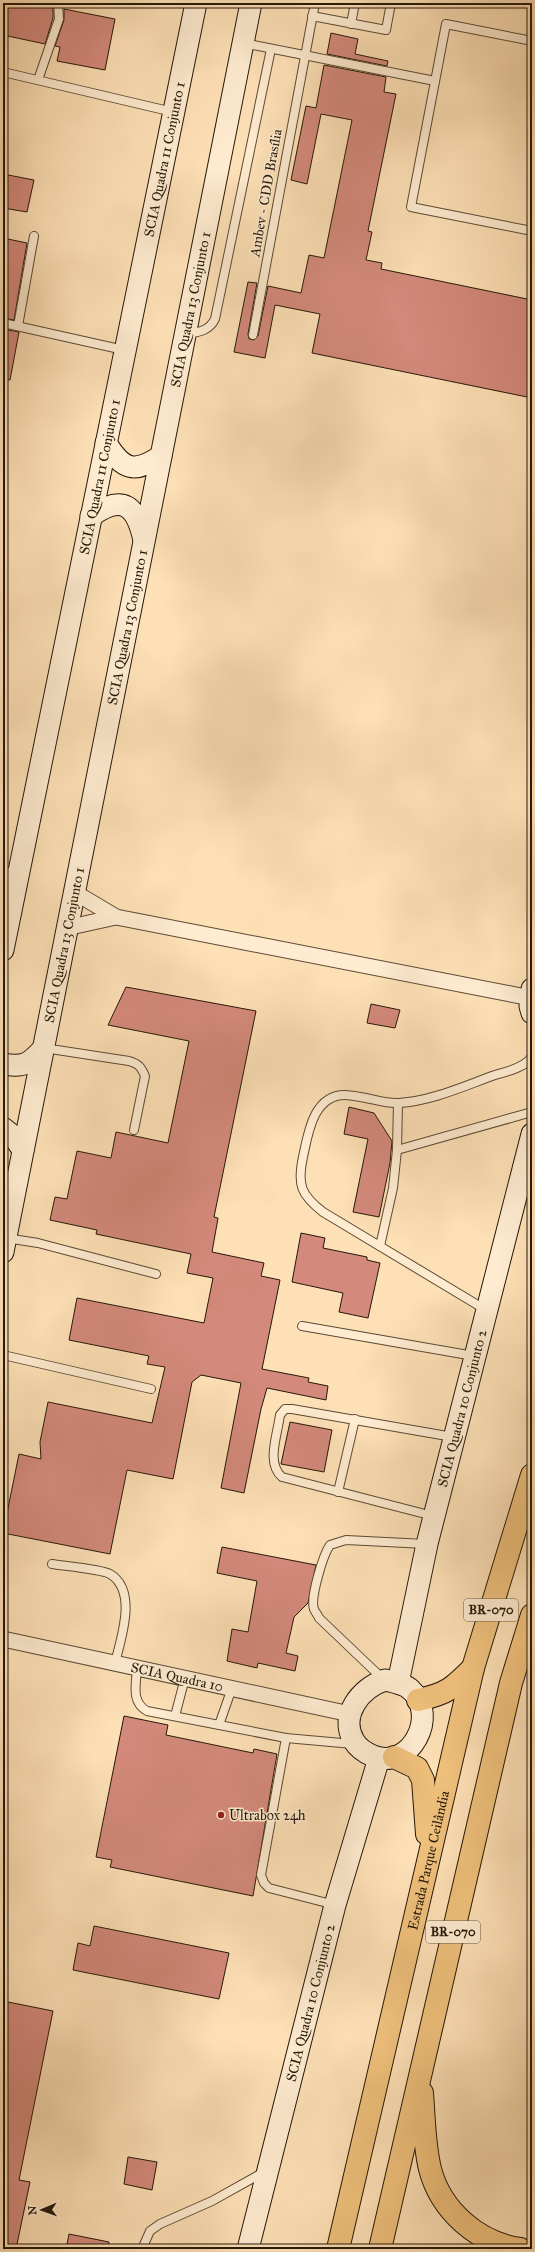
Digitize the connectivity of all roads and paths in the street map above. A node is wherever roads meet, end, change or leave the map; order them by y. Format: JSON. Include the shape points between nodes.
{"nodes":[{"id":1,"x":58,"y":3,"type":"edge"},
{"id":2,"x":196,"y":3,"type":"edge"},
{"id":3,"x":251,"y":3,"type":"edge"},
{"id":4,"x":314,"y":3,"type":"edge"},
{"id":5,"x":355,"y":3,"type":"edge"},
{"id":6,"x":391,"y":3,"type":"edge"},
{"id":7,"x":312,"y":16,"type":"junction"},
{"id":8,"x":351,"y":24,"type":"junction"},
{"id":9,"x":532,"y":41,"type":"edge"},
{"id":10,"x":243,"y":43,"type":"junction"},
{"id":11,"x":271,"y":48,"type":"junction"},
{"id":12,"x":305,"y":55,"type":"junction"},
{"id":13,"x":3,"y":72,"type":"edge"},
{"id":14,"x":38,"y":80,"type":"junction"},
{"id":15,"x":435,"y":81,"type":"junction"},
{"id":16,"x":174,"y":112,"type":"junction"},
{"id":17,"x":532,"y":230,"type":"edge"},
{"id":18,"x":34,"y":236,"type":"dead end"},
{"id":19,"x":3,"y":323,"type":"edge"},
{"id":20,"x":18,"y":326,"type":"junction"},
{"id":21,"x":185,"y":334,"type":"junction"},
{"id":22,"x":254,"y":335,"type":"dead end"},
{"id":23,"x":125,"y":350,"type":"junction"},
{"id":24,"x":106,"y":443,"type":"junction"},
{"id":25,"x":161,"y":456,"type":"junction"},
{"id":26,"x":91,"y":516,"type":"junction"},
{"id":27,"x":144,"y":541,"type":"junction"},
{"id":28,"x":11,"y":876,"type":"edge"},
{"id":29,"x":74,"y":892,"type":"junction"},
{"id":30,"x":116,"y":917,"type":"junction"},
{"id":31,"x":6,"y":925,"type":"edge"},
{"id":32,"x":66,"y":928,"type":"junction"},
{"id":33,"x":3,"y":950,"type":"edge"},
{"id":34,"x":532,"y":1000,"type":"edge"},
{"id":35,"x":44,"y":1048,"type":"junction"},
{"id":36,"x":532,"y":1056,"type":"edge"},
{"id":37,"x":3,"y":1064,"type":"edge"},
{"id":38,"x":398,"y":1103,"type":"junction"},
{"id":39,"x":532,"y":1112,"type":"edge"},
{"id":40,"x":3,"y":1128,"type":"edge"},
{"id":41,"x":134,"y":1130,"type":"dead end"},
{"id":42,"x":532,"y":1134,"type":"edge"},
{"id":43,"x":23,"y":1150,"type":"junction"},
{"id":44,"x":398,"y":1150,"type":"junction"},
{"id":45,"x":4,"y":1245,"type":"edge"},
{"id":46,"x":380,"y":1246,"type":"junction"},
{"id":47,"x":156,"y":1274,"type":"dead end"},
{"id":48,"x":487,"y":1310,"type":"junction"},
{"id":49,"x":302,"y":1326,"type":"dead end"},
{"id":50,"x":3,"y":1355,"type":"edge"},
{"id":51,"x":475,"y":1356,"type":"junction"},
{"id":52,"x":151,"y":1389,"type":"dead end"},
{"id":53,"x":355,"y":1419,"type":"junction"},
{"id":54,"x":454,"y":1437,"type":"junction"},
{"id":55,"x":532,"y":1475,"type":"edge"},
{"id":56,"x":338,"y":1492,"type":"junction"},
{"id":57,"x":434,"y":1516,"type":"junction"},
{"id":58,"x":427,"y":1544,"type":"junction"},
{"id":59,"x":52,"y":1564,"type":"dead end"},
{"id":60,"x":532,"y":1615,"type":"edge"},
{"id":61,"x":3,"y":1639,"type":"edge"},
{"id":62,"x":115,"y":1663,"type":"junction"},
{"id":63,"x":137,"y":1668,"type":"junction"},
{"id":64,"x":473,"y":1668,"type":"junction"},
{"id":65,"x":185,"y":1678,"type":"junction"},
{"id":66,"x":392,"y":1682,"type":"junction"},
{"id":67,"x":232,"y":1688,"type":"junction"},
{"id":68,"x":418,"y":1700,"type":"junction"},
{"id":69,"x":350,"y":1714,"type":"junction"},
{"id":70,"x":175,"y":1716,"type":"junction"},
{"id":71,"x":219,"y":1725,"type":"junction"},
{"id":72,"x":286,"y":1738,"type":"junction"},
{"id":73,"x":356,"y":1745,"type":"junction"},
{"id":74,"x":387,"y":1757,"type":"junction"},
{"id":75,"x":424,"y":1883,"type":"junction"},
{"id":76,"x":335,"y":1905,"type":"junction"},
{"id":77,"x":421,"y":2072,"type":"junction"},
{"id":78,"x":268,"y":2170,"type":"junction"},
{"id":79,"x":142,"y":2249,"type":"edge"},
{"id":80,"x":248,"y":2249,"type":"edge"},
{"id":81,"x":338,"y":2249,"type":"edge"},
{"id":82,"x":380,"y":2249,"type":"edge"},
{"id":83,"x":520,"y":2249,"type":"edge"}],
"edges":[{"from":1,"to":14,"type":"lane","via":[[60,18]]},
{"from":2,"to":16,"type":"street","name":"SCIA Quadra 11 Conjunto 1"},
{"from":3,"to":10,"type":"street","name":"SCIA Quadra 13 Conjunto 1"},
{"from":4,"to":7,"type":"lane","name":"Ambev - CDD Brasília"},
{"from":5,"to":8,"type":"lane"},
{"from":6,"to":8,"type":"lane","via":[[386,30]]},
{"from":7,"to":8,"type":"lane"},
{"from":7,"to":12,"type":"lane","name":"Ambev - CDD Brasília"},
{"from":9,"to":15,"type":"lane","via":[[446,24]]},
{"from":10,"to":11,"type":"lane"},
{"from":10,"to":21,"type":"street","name":"SCIA Quadra 13 Conjunto 1"},
{"from":11,"to":12,"type":"lane"},
{"from":11,"to":21,"type":"lane","via":[[215,319],[212,327]]},
{"from":12,"to":15,"type":"lane"},
{"from":12,"to":22,"type":"lane","name":"Ambev - CDD Brasília"},
{"from":13,"to":14,"type":"lane"},
{"from":14,"to":16,"type":"lane"},
{"from":15,"to":17,"type":"lane","via":[[411,207]]},
{"from":16,"to":23,"type":"street","name":"SCIA Quadra 11 Conjunto 1"},
{"from":18,"to":20,"type":"lane"},
{"from":19,"to":20,"type":"lane"},
{"from":20,"to":23,"type":"lane"},
{"from":21,"to":25,"type":"street","name":"SCIA Quadra 13 Conjunto 1"},
{"from":23,"to":24,"type":"street","name":"SCIA Quadra 11 Conjunto 1"},
{"from":24,"to":25,"type":"street","via":[[124,465],[135,468],[146,466]]},
{"from":24,"to":26,"type":"street","name":"SCIA Quadra 11 Conjunto 1"},
{"from":25,"to":27,"type":"street","name":"SCIA Quadra 13 Conjunto 1"},
{"from":26,"to":27,"type":"street","via":[[106,506],[117,504],[133,510],[140,522]]},
{"from":26,"to":28,"type":"street","name":"SCIA Quadra 11 Conjunto 1"},
{"from":27,"to":29,"type":"street","name":"SCIA Quadra 13 Conjunto 1"},
{"from":28,"to":31,"type":"street","name":"SCIA Quadra 11 Conjunto 1"},
{"from":29,"to":30,"type":"street"},
{"from":29,"to":32,"type":"street","name":"SCIA Quadra 13 Conjunto 1"},
{"from":30,"to":32,"type":"street"},
{"from":30,"to":34,"type":"street"},
{"from":31,"to":33,"type":"street","name":"SCIA Quadra 11 Conjunto 1"},
{"from":32,"to":35,"type":"street","name":"SCIA Quadra 13 Conjunto 1"},
{"from":35,"to":37,"type":"street","via":[[31,1062],[17,1066]]},
{"from":35,"to":41,"type":"lane","via":[[136,1063],[141,1067],[145,1076]]},
{"from":35,"to":43,"type":"street","name":"SCIA Quadra 13 Conjunto 1"},
{"from":36,"to":38,"type":"lane","via":[[530,1060],[514,1069],[433,1097]]},
{"from":38,"to":44,"type":"lane"},
{"from":38,"to":46,"type":"lane","via":[[344,1095],[322,1105],[310,1121],[299,1174],[302,1189],[310,1201]]},
{"from":39,"to":44,"type":"lane"},
{"from":40,"to":43,"type":"street","via":[[13,1136]]},
{"from":42,"to":48,"type":"street","name":"SCIA Quadra 10 Conjunto 2"},
{"from":43,"to":45,"type":"street","name":"SCIA Quadra 13 Conjunto 1"},
{"from":44,"to":46,"type":"lane","via":[[393,1188]]},
{"from":45,"to":47,"type":"lane","via":[[38,1243]]},
{"from":46,"to":48,"type":"lane"},
{"from":48,"to":51,"type":"street","name":"SCIA Quadra 10 Conjunto 2"},
{"from":49,"to":51,"type":"lane"},
{"from":50,"to":52,"type":"lane"},
{"from":51,"to":54,"type":"street","name":"SCIA Quadra 10 Conjunto 2"},
{"from":53,"to":54,"type":"lane"},
{"from":53,"to":56,"type":"lane"},
{"from":53,"to":56,"type":"lane","via":[[285,1409],[278,1421],[274,1457],[276,1472],[282,1477]]},
{"from":54,"to":57,"type":"street","name":"SCIA Quadra 10 Conjunto 2"},
{"from":55,"to":64,"type":"highway","name":"Estrada Parque Ceilândia","number":"BR-070"},
{"from":56,"to":57,"type":"lane"},
{"from":57,"to":58,"type":"street","name":"SCIA Quadra 10 Conjunto 2"},
{"from":58,"to":66,"type":"street","name":"SCIA Quadra 10 Conjunto 2"},
{"from":58,"to":66,"type":"lane","via":[[346,1540],[330,1545],[325,1552],[314,1609],[319,1618]]},
{"from":59,"to":62,"type":"lane","via":[[109,1574],[120,1583],[125,1598],[124,1620]]},
{"from":60,"to":77,"type":"highway","number":"BR-070","via":[[511,1683]]},
{"from":61,"to":62,"type":"street","name":"SCIA Quadra 10"},
{"from":62,"to":63,"type":"street","name":"SCIA Quadra 10"},
{"from":63,"to":65,"type":"street","name":"SCIA Quadra 10"},
{"from":63,"to":70,"type":"lane","via":[[136,1699],[140,1707],[147,1711]]},
{"from":64,"to":68,"type":"highway","via":[[440,1696]]},
{"from":64,"to":75,"type":"highway","name":"Estrada Parque Ceilândia","number":"BR-070"},
{"from":65,"to":67,"type":"street","name":"SCIA Quadra 10"},
{"from":65,"to":70,"type":"lane"},
{"from":66,"to":68,"type":"street","via":[[411,1689]]},
{"from":66,"to":69,"type":"street","via":[[365,1690],[351,1707]]},
{"from":67,"to":69,"type":"street","name":"SCIA Quadra 10"},
{"from":67,"to":71,"type":"lane"},
{"from":68,"to":74,"type":"street","via":[[422,1719],[418,1737],[407,1752]]},
{"from":69,"to":73,"type":"street","via":[[349,1733]]},
{"from":70,"to":71,"type":"lane"},
{"from":71,"to":72,"type":"lane"},
{"from":72,"to":73,"type":"lane"},
{"from":72,"to":76,"type":"lane","via":[[261,1875],[269,1888]]},
{"from":73,"to":74,"type":"street","via":[[367,1753]]},
{"from":74,"to":75,"type":"highway","via":[[417,1768],[423,1780],[427,1826]]},
{"from":74,"to":76,"type":"street","name":"SCIA Quadra 10 Conjunto 2"},
{"from":75,"to":81,"type":"highway","name":"Estrada Parque Ceilândia","number":"BR-070"},
{"from":76,"to":78,"type":"street","name":"SCIA Quadra 10 Conjunto 2"},
{"from":77,"to":82,"type":"highway","number":"BR-070"},
{"from":77,"to":83,"type":"highway","via":[[430,2169],[442,2196],[458,2218],[478,2234],[508,2247]]},
{"from":78,"to":79,"type":"lane","via":[[212,2201],[160,2224],[150,2231]]},
{"from":78,"to":80,"type":"street","name":"SCIA Quadra 10 Conjunto 2"}]}
